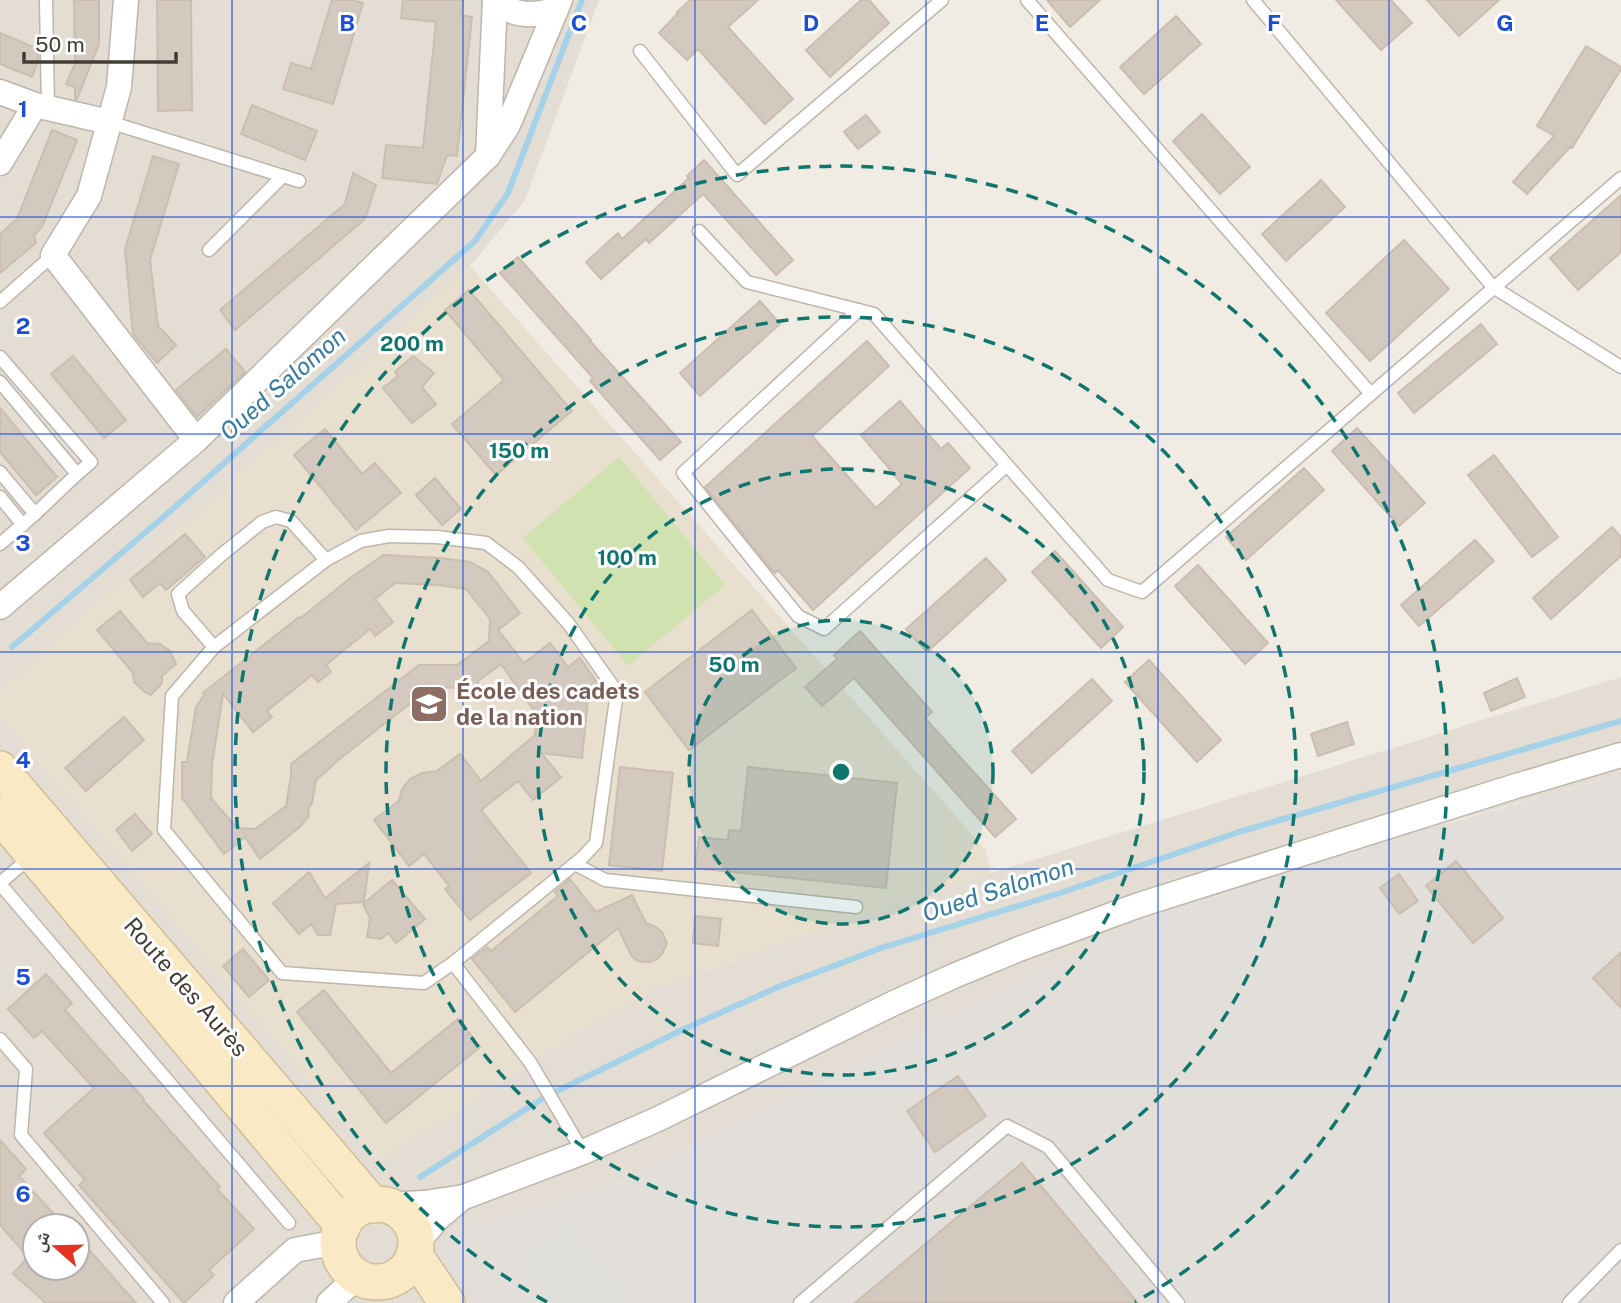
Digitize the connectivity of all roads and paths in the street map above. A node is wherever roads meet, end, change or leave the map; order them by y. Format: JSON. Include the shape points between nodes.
{"nodes":[{"id":1,"x":46,"y":0,"type":"edge"},
{"id":2,"x":126,"y":0,"type":"edge"},
{"id":3,"x":942,"y":0,"type":"edge"},
{"id":4,"x":1027,"y":0,"type":"edge"},
{"id":5,"x":1253,"y":0,"type":"edge"},
{"id":6,"x":495,"y":1,"type":"edge"},
{"id":7,"x":558,"y":4,"type":"edge"},
{"id":8,"x":639,"y":51,"type":"dead end"},
{"id":9,"x":0,"y":92,"type":"edge"},
{"id":10,"x":41,"y":106,"type":"junction"},
{"id":11,"x":109,"y":122,"type":"junction"},
{"id":12,"x":488,"y":156,"type":"junction"},
{"id":13,"x":0,"y":163,"type":"edge"},
{"id":14,"x":283,"y":176,"type":"junction"},
{"id":15,"x":1621,"y":178,"type":"edge"},
{"id":16,"x":299,"y":181,"type":"dead end"},
{"id":17,"x":699,"y":231,"type":"dead end"},
{"id":18,"x":209,"y":250,"type":"dead end"},
{"id":19,"x":53,"y":255,"type":"junction"},
{"id":20,"x":1493,"y":287,"type":"junction"},
{"id":21,"x":0,"y":302,"type":"edge"},
{"id":22,"x":859,"y":310,"type":"junction"},
{"id":23,"x":0,"y":357,"type":"edge"},
{"id":24,"x":1621,"y":368,"type":"edge"},
{"id":25,"x":2,"y":389,"type":"edge"},
{"id":26,"x":1371,"y":394,"type":"junction"},
{"id":27,"x":196,"y":440,"type":"junction"},
{"id":28,"x":1007,"y":465,"type":"junction"},
{"id":29,"x":0,"y":472,"type":"edge"},
{"id":30,"x":77,"y":474,"type":"junction"},
{"id":31,"x":0,"y":497,"type":"edge"},
{"id":32,"x":35,"y":514,"type":"junction"},
{"id":33,"x":23,"y":525,"type":"junction"},
{"id":34,"x":0,"y":544,"type":"edge"},
{"id":35,"x":326,"y":559,"type":"junction"},
{"id":36,"x":0,"y":607,"type":"edge"},
{"id":37,"x":214,"y":647,"type":"junction"},
{"id":38,"x":1621,"y":755,"type":"edge"},
{"id":39,"x":0,"y":769,"type":"edge"},
{"id":40,"x":0,"y":815,"type":"edge"},
{"id":41,"x":33,"y":855,"type":"junction"},
{"id":42,"x":575,"y":864,"type":"junction"},
{"id":43,"x":0,"y":883,"type":"edge"},
{"id":44,"x":856,"y":907,"type":"dead end"},
{"id":45,"x":453,"y":963,"type":"junction"},
{"id":46,"x":0,"y":1039,"type":"edge"},
{"id":47,"x":583,"y":1152,"type":"junction"},
{"id":48,"x":464,"y":1197,"type":"junction"},
{"id":49,"x":379,"y":1205,"type":"junction"},
{"id":50,"x":289,"y":1223,"type":"dead end"},
{"id":51,"x":340,"y":1234,"type":"junction"},
{"id":52,"x":415,"y":1249,"type":"junction"},
{"id":53,"x":1621,"y":1250,"type":"edge"},
{"id":54,"x":377,"y":1287,"type":"edge"},
{"id":55,"x":163,"y":1303,"type":"edge"},
{"id":56,"x":236,"y":1303,"type":"edge"},
{"id":57,"x":329,"y":1303,"type":"edge"},
{"id":58,"x":447,"y":1303,"type":"edge"},
{"id":59,"x":800,"y":1303,"type":"edge"},
{"id":60,"x":1178,"y":1303,"type":"edge"},
{"id":61,"x":1569,"y":1303,"type":"edge"}],
"edges":[{"from":1,"to":10,"type":"lane"},
{"from":2,"to":11,"type":"street","via":[[119,87]]},
{"from":3,"to":8,"type":"lane","via":[[737,175]]},
{"from":4,"to":26,"type":"lane"},
{"from":5,"to":20,"type":"lane"},
{"from":6,"to":7,"type":"street","via":[[525,14],[541,14]]},
{"from":6,"to":12,"type":"street"},
{"from":7,"to":12,"type":"street","via":[[508,125]]},
{"from":9,"to":10,"type":"street"},
{"from":10,"to":11,"type":"street"},
{"from":10,"to":13,"type":"street"},
{"from":11,"to":14,"type":"lane"},
{"from":11,"to":19,"type":"street","via":[[89,196]]},
{"from":12,"to":27,"type":"street"},
{"from":14,"to":16,"type":"lane"},
{"from":14,"to":18,"type":"lane"},
{"from":15,"to":20,"type":"lane"},
{"from":17,"to":22,"type":"lane","via":[[747,282]]},
{"from":19,"to":21,"type":"lane"},
{"from":19,"to":27,"type":"street"},
{"from":20,"to":24,"type":"lane"},
{"from":20,"to":26,"type":"lane"},
{"from":22,"to":28,"type":"lane","via":[[874,314]]},
{"from":22,"to":28,"type":"lane","via":[[683,473],[798,616],[824,629]]},
{"from":23,"to":30,"type":"lane","via":[[91,462]]},
{"from":25,"to":30,"type":"lane"},
{"from":26,"to":28,"type":"lane","via":[[1142,592],[1108,580]]},
{"from":27,"to":36,"type":"street"},
{"from":29,"to":32,"type":"lane"},
{"from":30,"to":32,"type":"lane"},
{"from":31,"to":33,"type":"lane"},
{"from":32,"to":33,"type":"lane"},
{"from":33,"to":34,"type":"lane"},
{"from":35,"to":37,"type":"lane"},
{"from":35,"to":37,"type":"lane","via":[[291,521],[276,517],[262,522],[178,594],[183,611]]},
{"from":35,"to":42,"type":"lane","via":[[361,541],[389,536],[486,543],[518,567],[568,623],[617,692],[596,843]]},
{"from":37,"to":45,"type":"lane","via":[[172,696],[164,830],[282,973],[424,983]]},
{"from":38,"to":47,"type":"street","via":[[1083,924],[894,1003]]},
{"from":39,"to":49,"type":"street","name":"Route des Aurès"},
{"from":40,"to":41,"type":"street","name":"Route des Aurès"},
{"from":41,"to":43,"type":"lane"},
{"from":41,"to":51,"type":"street","name":"Route des Aurès"},
{"from":42,"to":44,"type":"lane","via":[[605,880]]},
{"from":42,"to":45,"type":"lane"},
{"from":43,"to":50,"type":"lane"},
{"from":45,"to":47,"type":"lane","via":[[537,1072]]},
{"from":46,"to":55,"type":"lane","via":[[26,1069],[21,1135]]},
{"from":47,"to":48,"type":"street"},
{"from":48,"to":49,"type":"street"},
{"from":48,"to":52,"type":"street","via":[[438,1218]]},
{"from":49,"to":51,"type":"street","via":[[350,1215]]},
{"from":49,"to":52,"type":"street","via":[[394,1209],[410,1223]]},
{"from":51,"to":54,"type":"street","via":[[343,1262]]},
{"from":51,"to":56,"type":"street","via":[[295,1250]]},
{"from":52,"to":54,"type":"street","via":[[407,1269]]},
{"from":52,"to":58,"type":"street"},
{"from":53,"to":61,"type":"lane"},
{"from":54,"to":57,"type":"street"},
{"from":59,"to":60,"type":"lane","via":[[1007,1126],[1048,1147]]}]}
